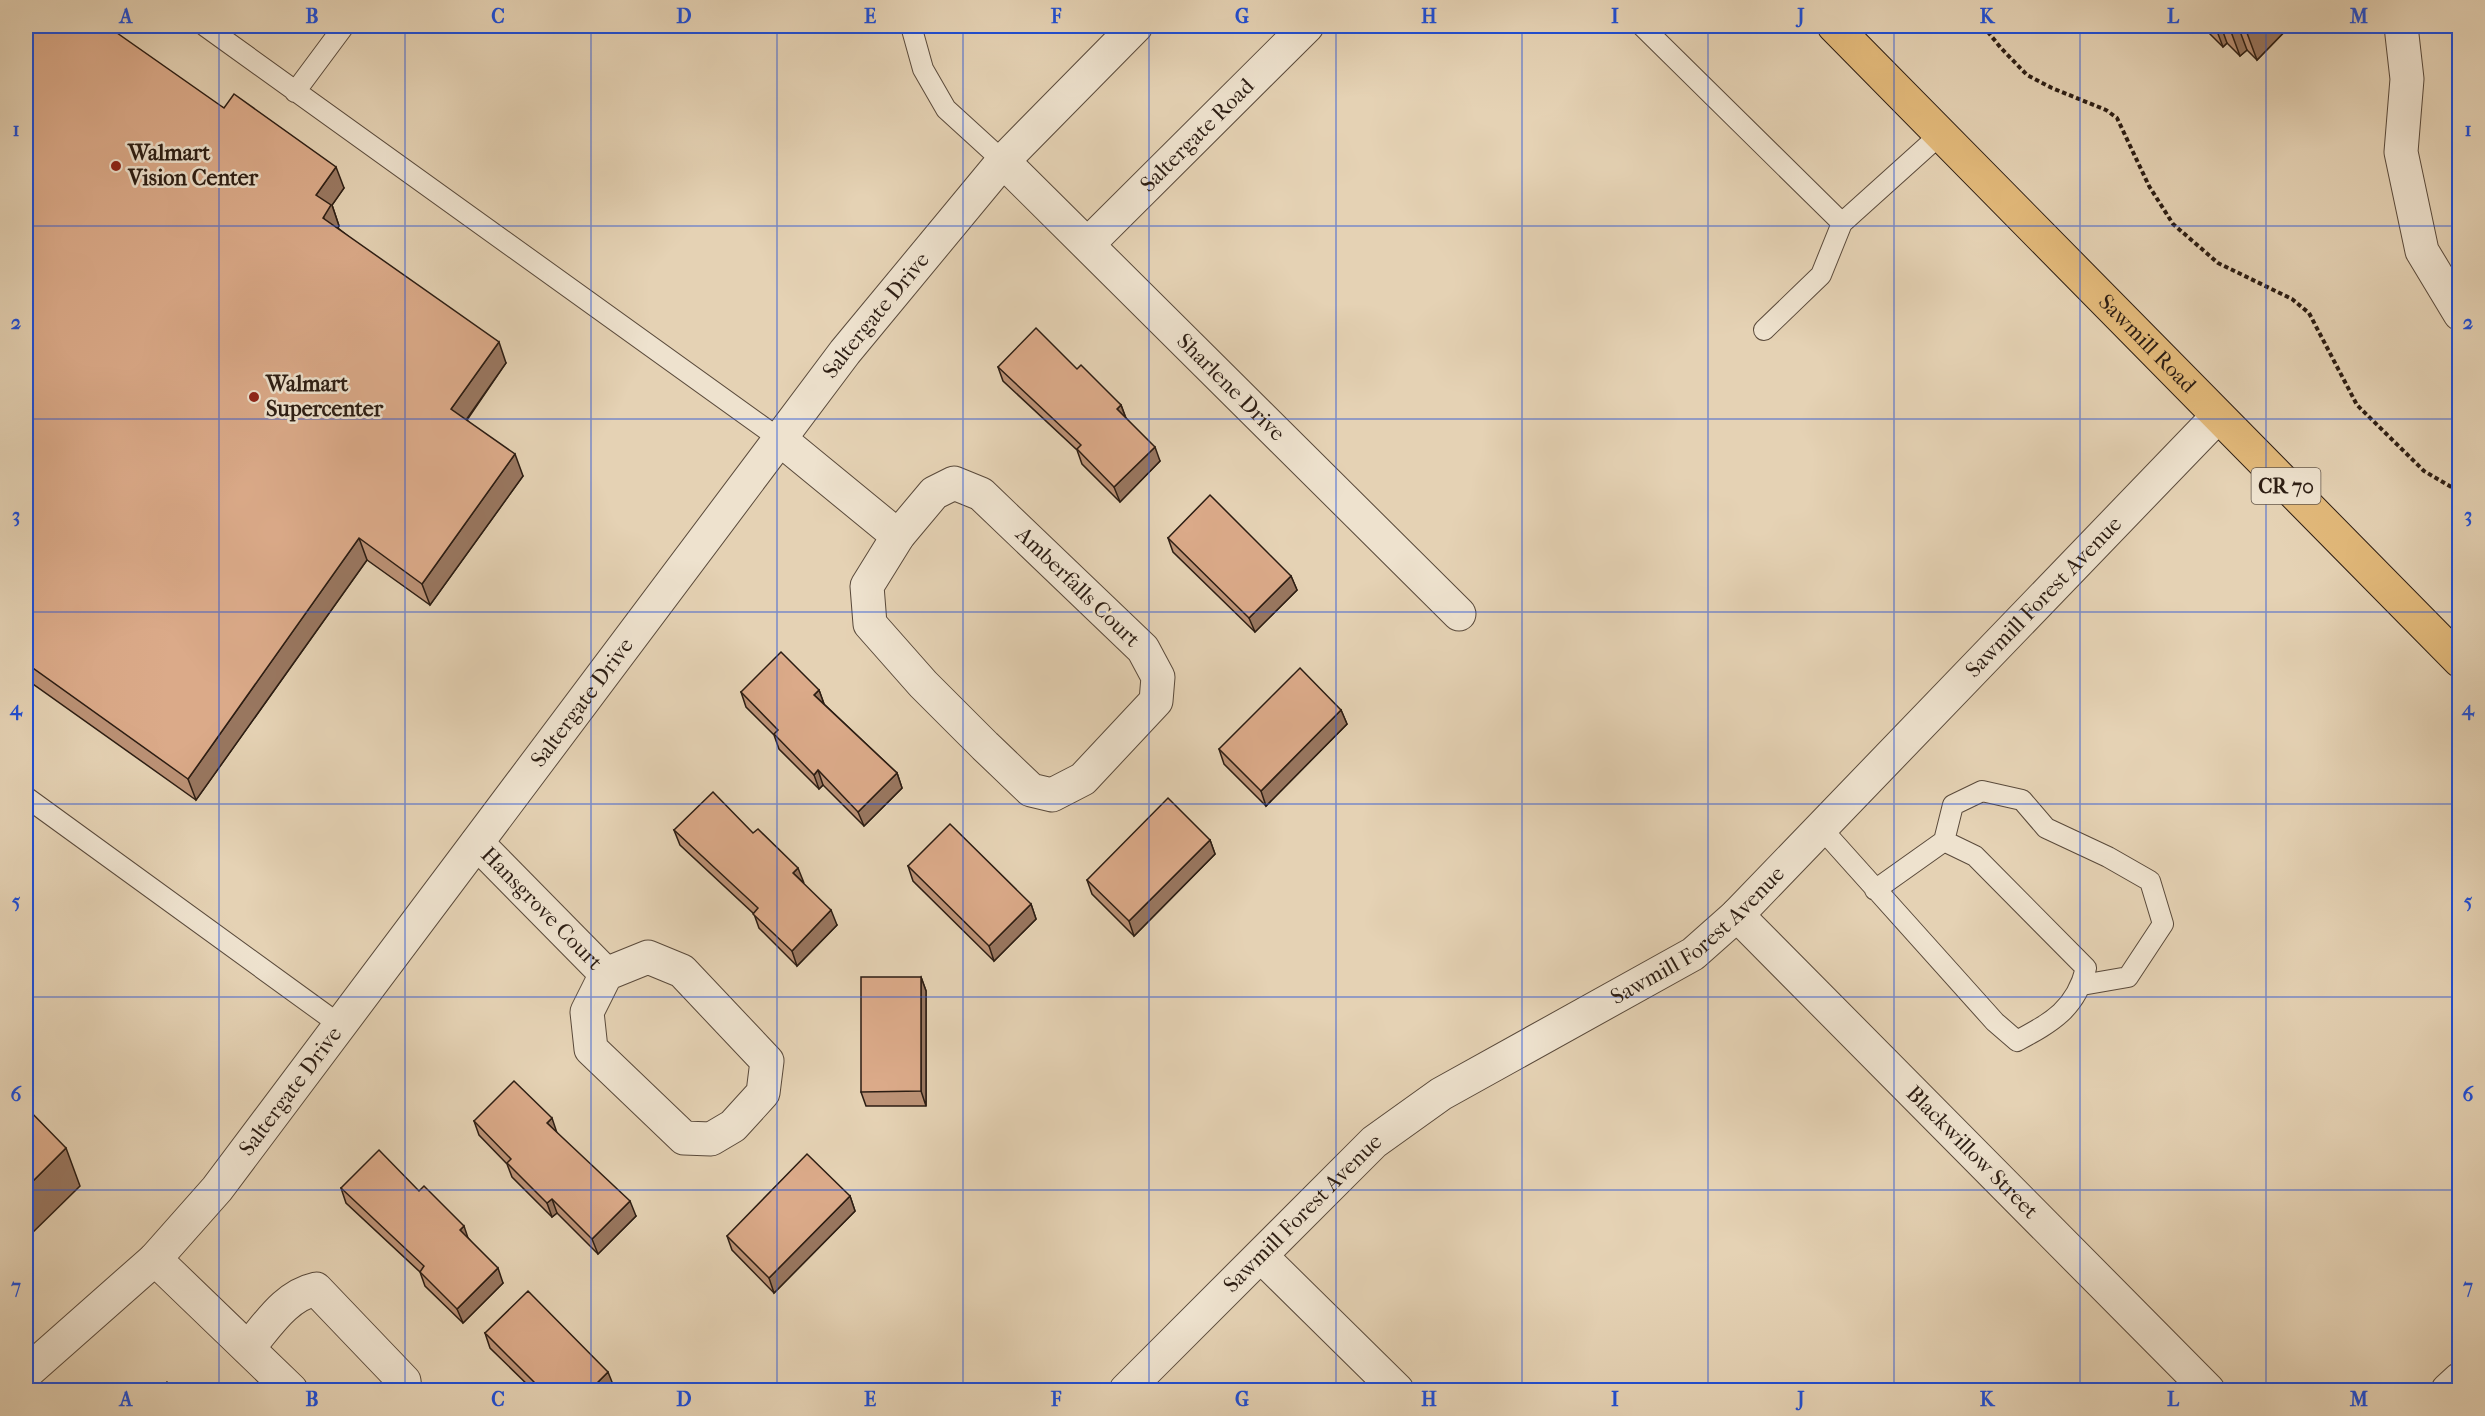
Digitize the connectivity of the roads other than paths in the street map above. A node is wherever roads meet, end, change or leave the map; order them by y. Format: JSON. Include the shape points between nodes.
{"nodes":[{"id":1,"x":205,"y":26,"type":"edge"},
{"id":2,"x":344,"y":26,"type":"edge"},
{"id":3,"x":911,"y":26,"type":"edge"},
{"id":4,"x":1136,"y":26,"type":"edge"},
{"id":5,"x":1306,"y":26,"type":"edge"},
{"id":6,"x":1642,"y":26,"type":"edge"},
{"id":7,"x":1834,"y":26,"type":"edge"},
{"id":8,"x":2401,"y":26,"type":"edge"},
{"id":9,"x":295,"y":92,"type":"junction"},
{"id":10,"x":1942,"y":133,"type":"junction"},
{"id":11,"x":1003,"y":161,"type":"junction"},
{"id":12,"x":1842,"y":223,"type":"junction"},
{"id":13,"x":1088,"y":244,"type":"junction"},
{"id":14,"x":2460,"y":314,"type":"edge"},
{"id":15,"x":1764,"y":330,"type":"dead end"},
{"id":16,"x":2217,"y":417,"type":"junction"},
{"id":17,"x":780,"y":440,"type":"junction"},
{"id":18,"x":897,"y":536,"type":"junction"},
{"id":19,"x":1460,"y":614,"type":"dead end"},
{"id":20,"x":2460,"y":661,"type":"edge"},
{"id":21,"x":26,"y":797,"type":"edge"},
{"id":22,"x":1821,"y":828,"type":"junction"},
{"id":23,"x":1944,"y":841,"type":"junction"},
{"id":24,"x":477,"y":843,"type":"junction"},
{"id":25,"x":1875,"y":890,"type":"junction"},
{"id":26,"x":1737,"y":915,"type":"junction"},
{"id":27,"x":606,"y":974,"type":"junction"},
{"id":28,"x":2082,"y":985,"type":"junction"},
{"id":29,"x":340,"y":1024,"type":"junction"},
{"id":30,"x":1262,"y":1257,"type":"junction"},
{"id":31,"x":156,"y":1259,"type":"junction"},
{"id":32,"x":248,"y":1348,"type":"junction"},
{"id":33,"x":26,"y":1373,"type":"edge"},
{"id":34,"x":2460,"y":1379,"type":"edge"},
{"id":35,"x":291,"y":1390,"type":"edge"},
{"id":36,"x":405,"y":1390,"type":"edge"},
{"id":37,"x":1126,"y":1390,"type":"edge"},
{"id":38,"x":1397,"y":1390,"type":"edge"},
{"id":39,"x":2208,"y":1390,"type":"edge"},
{"id":40,"x":2448,"y":1390,"type":"edge"}],
"edges":[{"from":1,"to":9,"type":"lane"},
{"from":2,"to":9,"type":"lane"},
{"from":3,"to":11,"type":"lane","via":[[923,69],[946,109]]},
{"from":4,"to":11,"type":"street","name":"Saltergate Drive"},
{"from":5,"to":13,"type":"street","name":"Saltergate Road"},
{"from":6,"to":12,"type":"lane"},
{"from":7,"to":10,"type":"main road","name":"Sawmill Road","number":"CR 70"},
{"from":8,"to":14,"type":"street","via":[[2407,79],[2402,152],[2422,251]]},
{"from":9,"to":17,"type":"lane"},
{"from":10,"to":12,"type":"lane"},
{"from":10,"to":16,"type":"main road","name":"Sawmill Road","number":"CR 70"},
{"from":11,"to":13,"type":"street","name":"Sharlene Drive"},
{"from":11,"to":17,"type":"street","name":"Saltergate Drive","via":[[845,352]]},
{"from":12,"to":15,"type":"lane","via":[[1821,275]]},
{"from":13,"to":19,"type":"street","name":"Sharlene Drive"},
{"from":16,"to":20,"type":"main road","name":"Sawmill Road","number":"CR 70"},
{"from":16,"to":22,"type":"street","name":"Sawmill Forest Avenue"},
{"from":17,"to":18,"type":"street"},
{"from":17,"to":24,"type":"street","name":"Saltergate Drive"},
{"from":18,"to":18,"type":"street","name":"Amberfalls Court","via":[[867,586],[870,624],[923,684],[1031,790],[1052,795],[1083,779],[1156,701],[1158,677],[1143,649],[981,494],[954,483],[934,493]]},
{"from":21,"to":29,"type":"lane"},
{"from":22,"to":25,"type":"lane"},
{"from":22,"to":26,"type":"street","name":"Sawmill Forest Avenue"},
{"from":23,"to":25,"type":"lane"},
{"from":23,"to":28,"type":"lane","via":[[1975,856],[2086,968]]},
{"from":23,"to":28,"type":"lane","via":[[1953,805],[1982,791],[2022,801],[2046,828],[2150,881],[2163,924],[2128,977]]},
{"from":24,"to":27,"type":"street","name":"Hansgrove Court"},
{"from":24,"to":29,"type":"street","name":"Saltergate Drive"},
{"from":25,"to":28,"type":"lane","via":[[1995,1022],[2017,1041],[2056,1020]]},
{"from":26,"to":30,"type":"street","name":"Sawmill Forest Avenue","via":[[1693,954],[1441,1094],[1374,1142]]},
{"from":26,"to":39,"type":"street","name":"Blackwillow Street"},
{"from":27,"to":27,"type":"street","name":"Hansgrove Court","via":[[587,1012],[591,1049],[684,1138],[711,1139],[733,1126],[763,1094],[767,1061],[682,971],[648,957]]},
{"from":29,"to":31,"type":"street","name":"Saltergate Drive","via":[[217,1189]]},
{"from":30,"to":37,"type":"street","name":"Sawmill Forest Avenue"},
{"from":30,"to":38,"type":"street"},
{"from":31,"to":32,"type":"street"},
{"from":31,"to":33,"type":"street","name":"Saltergate Drive"},
{"from":32,"to":35,"type":"street"},
{"from":32,"to":36,"type":"street","via":[[285,1306],[300,1293],[316,1289],[404,1381]]},
{"from":34,"to":40,"type":"street"}]}
